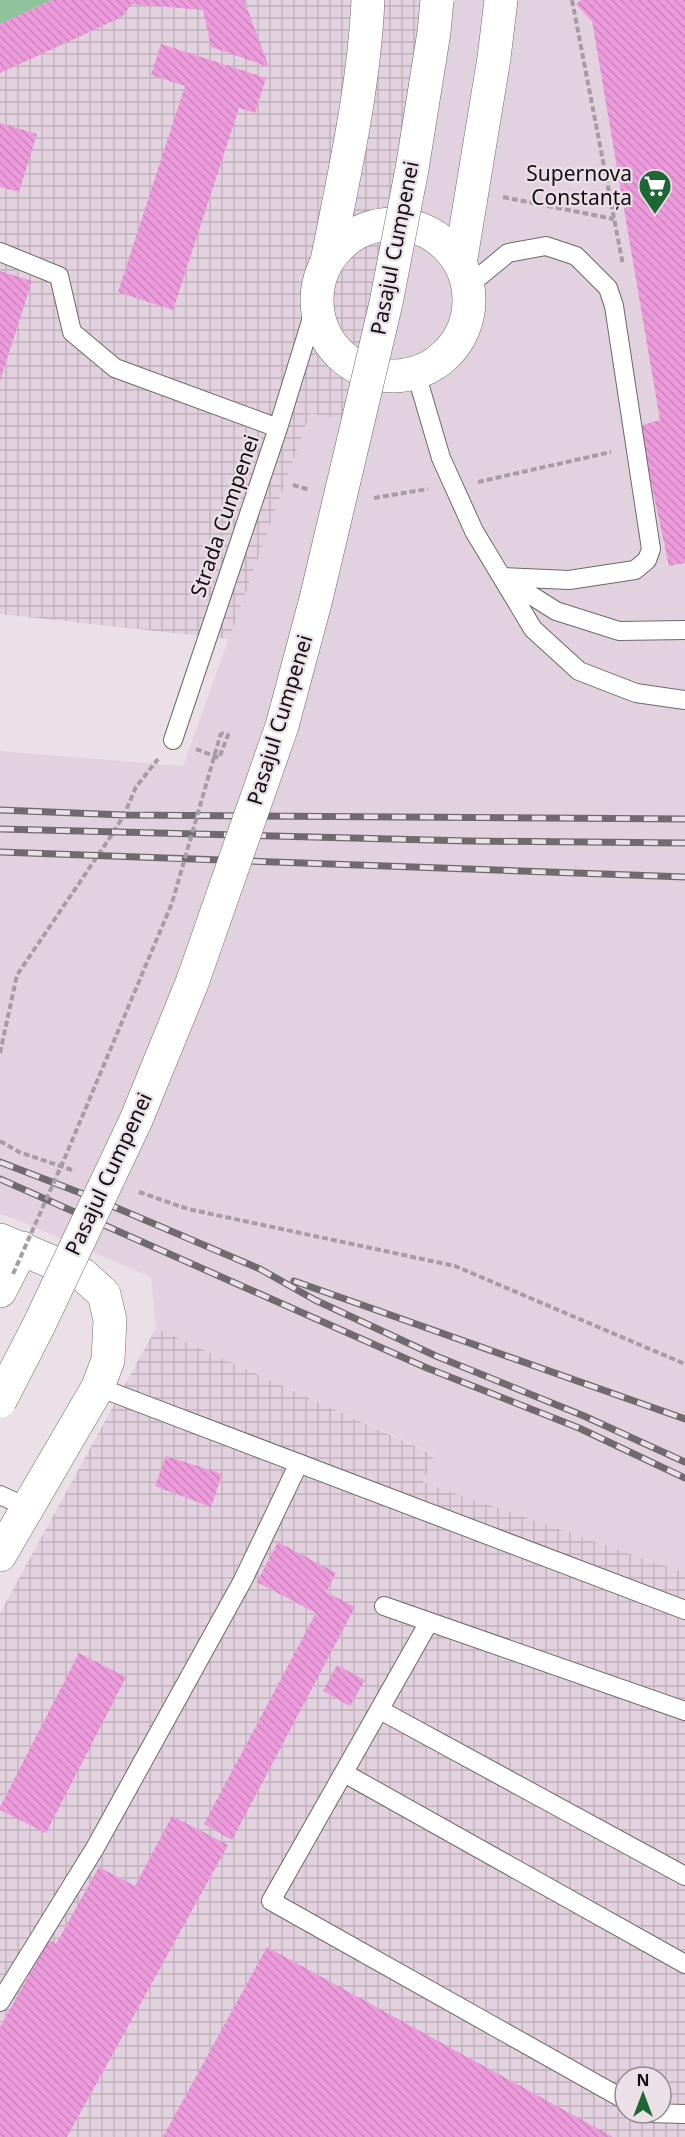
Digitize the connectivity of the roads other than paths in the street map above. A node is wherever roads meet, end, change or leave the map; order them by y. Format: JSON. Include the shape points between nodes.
{"nodes":[{"id":1,"x":368,"y":0,"type":"edge"},
{"id":2,"x":437,"y":0,"type":"edge"},
{"id":3,"x":501,"y":0,"type":"edge"},
{"id":4,"x":0,"y":252,"type":"edge"},
{"id":5,"x":327,"y":261,"type":"junction"},
{"id":6,"x":464,"y":275,"type":"junction"},
{"id":7,"x":316,"y":305,"type":"junction"},
{"id":8,"x":369,"y":372,"type":"junction"},
{"id":9,"x":416,"y":373,"type":"junction"},
{"id":10,"x":278,"y":428,"type":"junction"},
{"id":11,"x":503,"y":577,"type":"junction"},
{"id":12,"x":685,"y":630,"type":"edge"},
{"id":13,"x":685,"y":700,"type":"edge"},
{"id":14,"x":173,"y":740,"type":"road end"},
{"id":15,"x":9,"y":1263,"type":"edge"},
{"id":16,"x":98,"y":1387,"type":"junction"},
{"id":17,"x":0,"y":1401,"type":"edge"},
{"id":18,"x":299,"y":1463,"type":"junction"},
{"id":19,"x":14,"y":1501,"type":"edge"},
{"id":20,"x":0,"y":1555,"type":"edge"},
{"id":21,"x":384,"y":1606,"type":"dead end"},
{"id":22,"x":685,"y":1610,"type":"edge"},
{"id":23,"x":429,"y":1622,"type":"junction"},
{"id":24,"x":380,"y":1710,"type":"junction"},
{"id":25,"x":685,"y":1711,"type":"edge"},
{"id":26,"x":344,"y":1773,"type":"junction"},
{"id":27,"x":685,"y":1876,"type":"edge"},
{"id":28,"x":685,"y":1964,"type":"edge"},
{"id":29,"x":0,"y":2002,"type":"edge"},
{"id":30,"x":613,"y":2093,"type":"edge"}],
"edges":[{"from":1,"to":5,"type":"main road","via":[[354,122]]},
{"from":2,"to":8,"type":"main road","name":"Pasajul Cumpenei","bridge":true,"via":[[412,169]]},
{"from":3,"to":6,"type":"main road"},
{"from":4,"to":10,"type":"lane","via":[[58,276],[72,332],[115,368]]},
{"from":5,"to":6,"type":"main road","via":[[358,232],[402,225],[427,232],[445,244]]},
{"from":5,"to":7,"type":"main road"},
{"from":6,"to":9,"type":"main road","via":[[468,308],[463,329],[451,350]]},
{"from":6,"to":11,"type":"lane","via":[[508,253],[546,246],[576,256],[608,288],[651,549],[647,560],[636,570],[569,580]]},
{"from":7,"to":8,"type":"main road","via":[[333,349],[354,366]]},
{"from":7,"to":10,"type":"lane","name":"Strada Cumpenei"},
{"from":8,"to":9,"type":"main road"},
{"from":8,"to":17,"type":"main road","name":"Pasajul Cumpenei","bridge":true,"via":[[282,726],[192,983],[136,1120]]},
{"from":9,"to":11,"type":"lane","via":[[441,458],[474,531]]},
{"from":10,"to":14,"type":"lane","name":"Strada Cumpenei"},
{"from":11,"to":12,"type":"lane","via":[[556,611],[619,631]]},
{"from":11,"to":13,"type":"lane","via":[[533,629],[579,671],[636,693]]},
{"from":15,"to":16,"type":"main road","via":[[83,1275],[104,1294],[110,1320],[108,1360]]},
{"from":16,"to":18,"type":"lane"},
{"from":16,"to":19,"type":"main road"},
{"from":18,"to":22,"type":"lane"},
{"from":18,"to":29,"type":"lane","via":[[238,1591],[95,1848]]},
{"from":19,"to":20,"type":"main road"},
{"from":21,"to":23,"type":"lane"},
{"from":23,"to":24,"type":"lane"},
{"from":23,"to":25,"type":"lane"},
{"from":24,"to":26,"type":"lane"},
{"from":24,"to":27,"type":"lane"},
{"from":26,"to":28,"type":"lane"},
{"from":26,"to":30,"type":"lane","via":[[271,1901]]}]}
